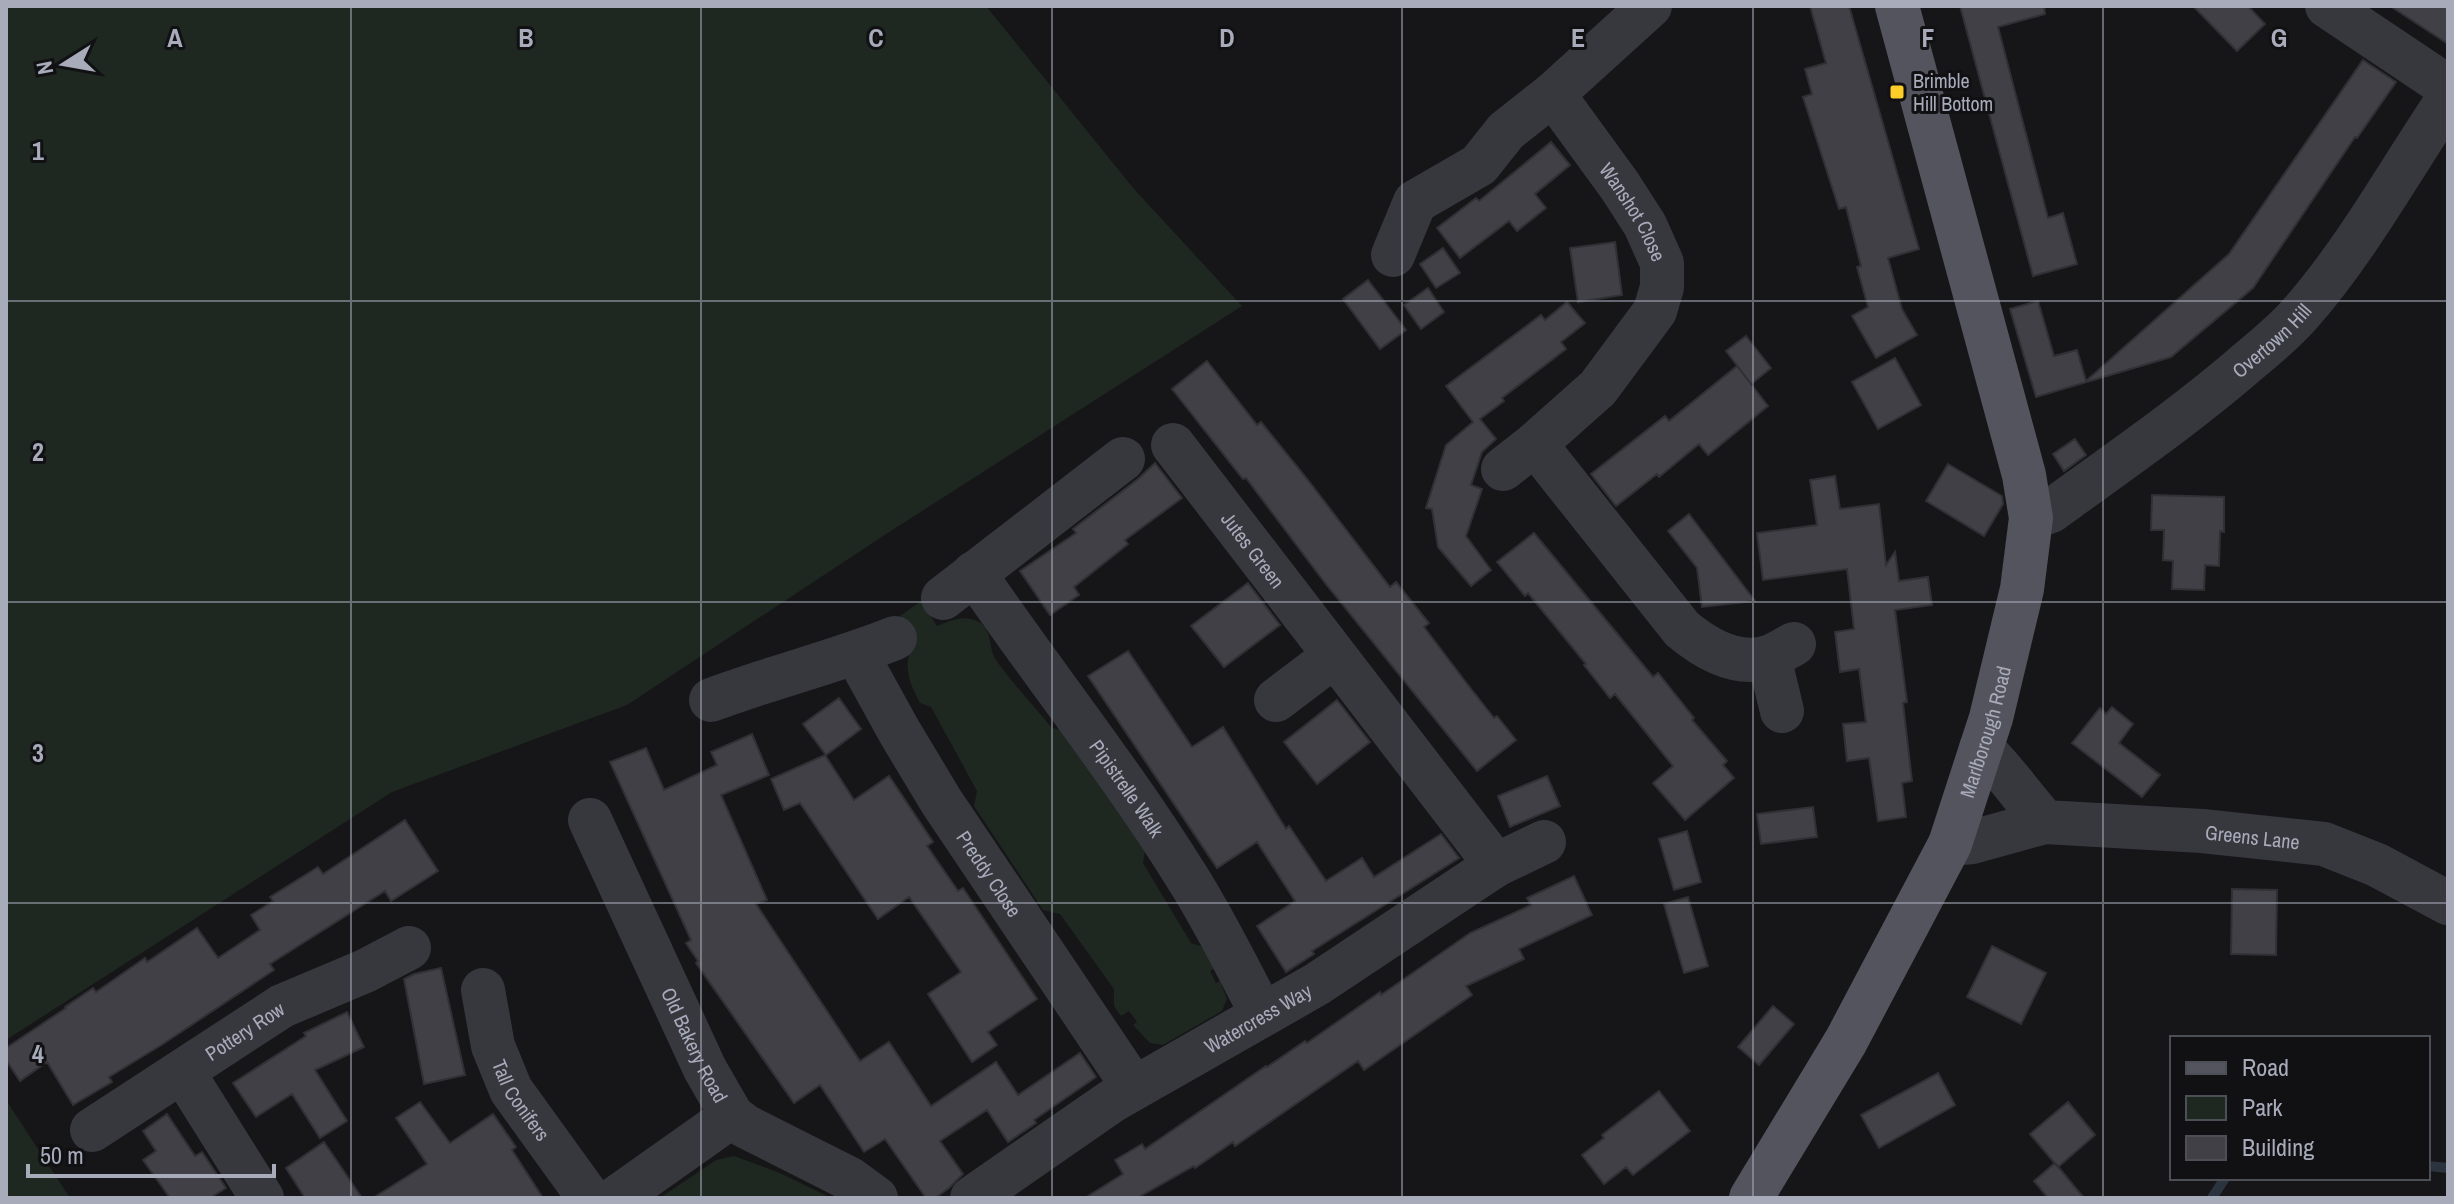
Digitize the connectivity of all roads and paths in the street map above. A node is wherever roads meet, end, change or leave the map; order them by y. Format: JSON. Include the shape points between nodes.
{"nodes":[{"id":1,"x":1650,"y":6,"type":"edge"},
{"id":2,"x":1897,"y":6,"type":"edge"},
{"id":3,"x":2327,"y":6,"type":"edge"},
{"id":4,"x":2448,"y":87,"type":"edge"},
{"id":5,"x":1553,"y":94,"type":"junction"},
{"id":6,"x":2448,"y":99,"type":"edge"},
{"id":7,"x":1393,"y":255,"type":"dead end"},
{"id":8,"x":1173,"y":445,"type":"dead end"},
{"id":9,"x":1123,"y":459,"type":"dead end"},
{"id":10,"x":2031,"y":518,"type":"junction"},
{"id":11,"x":1334,"y":656,"type":"junction"},
{"id":12,"x":711,"y":700,"type":"dead end"},
{"id":13,"x":1276,"y":700,"type":"dead end"},
{"id":14,"x":1782,"y":711,"type":"dead end"},
{"id":15,"x":1981,"y":748,"type":"junction"},
{"id":16,"x":590,"y":820,"type":"dead end"},
{"id":17,"x":2045,"y":822,"type":"junction"},
{"id":18,"x":1544,"y":842,"type":"dead end"},
{"id":19,"x":1950,"y":844,"type":"junction"},
{"id":20,"x":1496,"y":865,"type":"junction"},
{"id":21,"x":2448,"y":903,"type":"edge"},
{"id":22,"x":409,"y":948,"type":"dead end"},
{"id":23,"x":483,"y":990,"type":"dead end"},
{"id":24,"x":1262,"y":1014,"type":"junction"},
{"id":25,"x":183,"y":1072,"type":"junction"},
{"id":26,"x":1134,"y":1088,"type":"junction"},
{"id":27,"x":732,"y":1116,"type":"junction"},
{"id":28,"x":92,"y":1130,"type":"dead end"},
{"id":29,"x":262,"y":1198,"type":"edge"},
{"id":30,"x":589,"y":1198,"type":"edge"},
{"id":31,"x":616,"y":1198,"type":"edge"},
{"id":32,"x":876,"y":1198,"type":"edge"},
{"id":33,"x":972,"y":1198,"type":"edge"},
{"id":34,"x":1751,"y":1198,"type":"edge"}],
"edges":[{"from":1,"to":5,"type":"street"},
{"from":2,"to":10,"type":"main road","name":"Marlborough Road","via":[[2024,475]]},
{"from":3,"to":4,"type":"street"},
{"from":5,"to":7,"type":"street","via":[[1506,131],[1479,165],[1415,202]]},
{"from":5,"to":14,"type":"street","name":"Wanshot Close","via":[[1645,225],[1662,263],[1662,287],[1655,311],[1598,388],[1519,457],[1699,643],[1749,661],[1782,651]]},
{"from":6,"to":10,"type":"street","name":"Overtown Hill","via":[[2338,267],[2289,326],[2169,425],[2051,511]]},
{"from":8,"to":11,"type":"street","name":"Jutes Green"},
{"from":9,"to":24,"type":"street","name":"Pipistrelle Walk","via":[[974,573],[1184,872]]},
{"from":10,"to":15,"type":"main road","name":"Marlborough Road","via":[[2022,589]]},
{"from":11,"to":13,"type":"street"},
{"from":11,"to":20,"type":"street","name":"Jutes Green"},
{"from":12,"to":26,"type":"street","name":"Preddy Close","via":[[857,652],[941,801]]},
{"from":15,"to":17,"type":"street"},
{"from":15,"to":19,"type":"main road","name":"Marlborough Road"},
{"from":16,"to":27,"type":"street","name":"Old Bakery Road","via":[[705,1069]]},
{"from":17,"to":19,"type":"street","name":"Greens Lane"},
{"from":17,"to":21,"type":"street","name":"Greens Lane","via":[[2324,844]]},
{"from":18,"to":20,"type":"street","name":"Watercress Way"},
{"from":19,"to":34,"type":"main road","name":"Marlborough Road","via":[[1846,1041]]},
{"from":20,"to":24,"type":"street","name":"Watercress Way","via":[[1317,984]]},
{"from":22,"to":25,"type":"street","name":"Pottery Row","via":[[282,1006]]},
{"from":23,"to":30,"type":"street","name":"Tall Conifers","via":[[493,1046],[511,1090]]},
{"from":24,"to":26,"type":"street","name":"Watercress Way"},
{"from":25,"to":28,"type":"street","name":"Pottery Row"},
{"from":25,"to":29,"type":"street"},
{"from":26,"to":33,"type":"street","name":"Watercress Way"},
{"from":27,"to":31,"type":"street"},
{"from":27,"to":32,"type":"street","name":"Old Bakery Road"}]}
